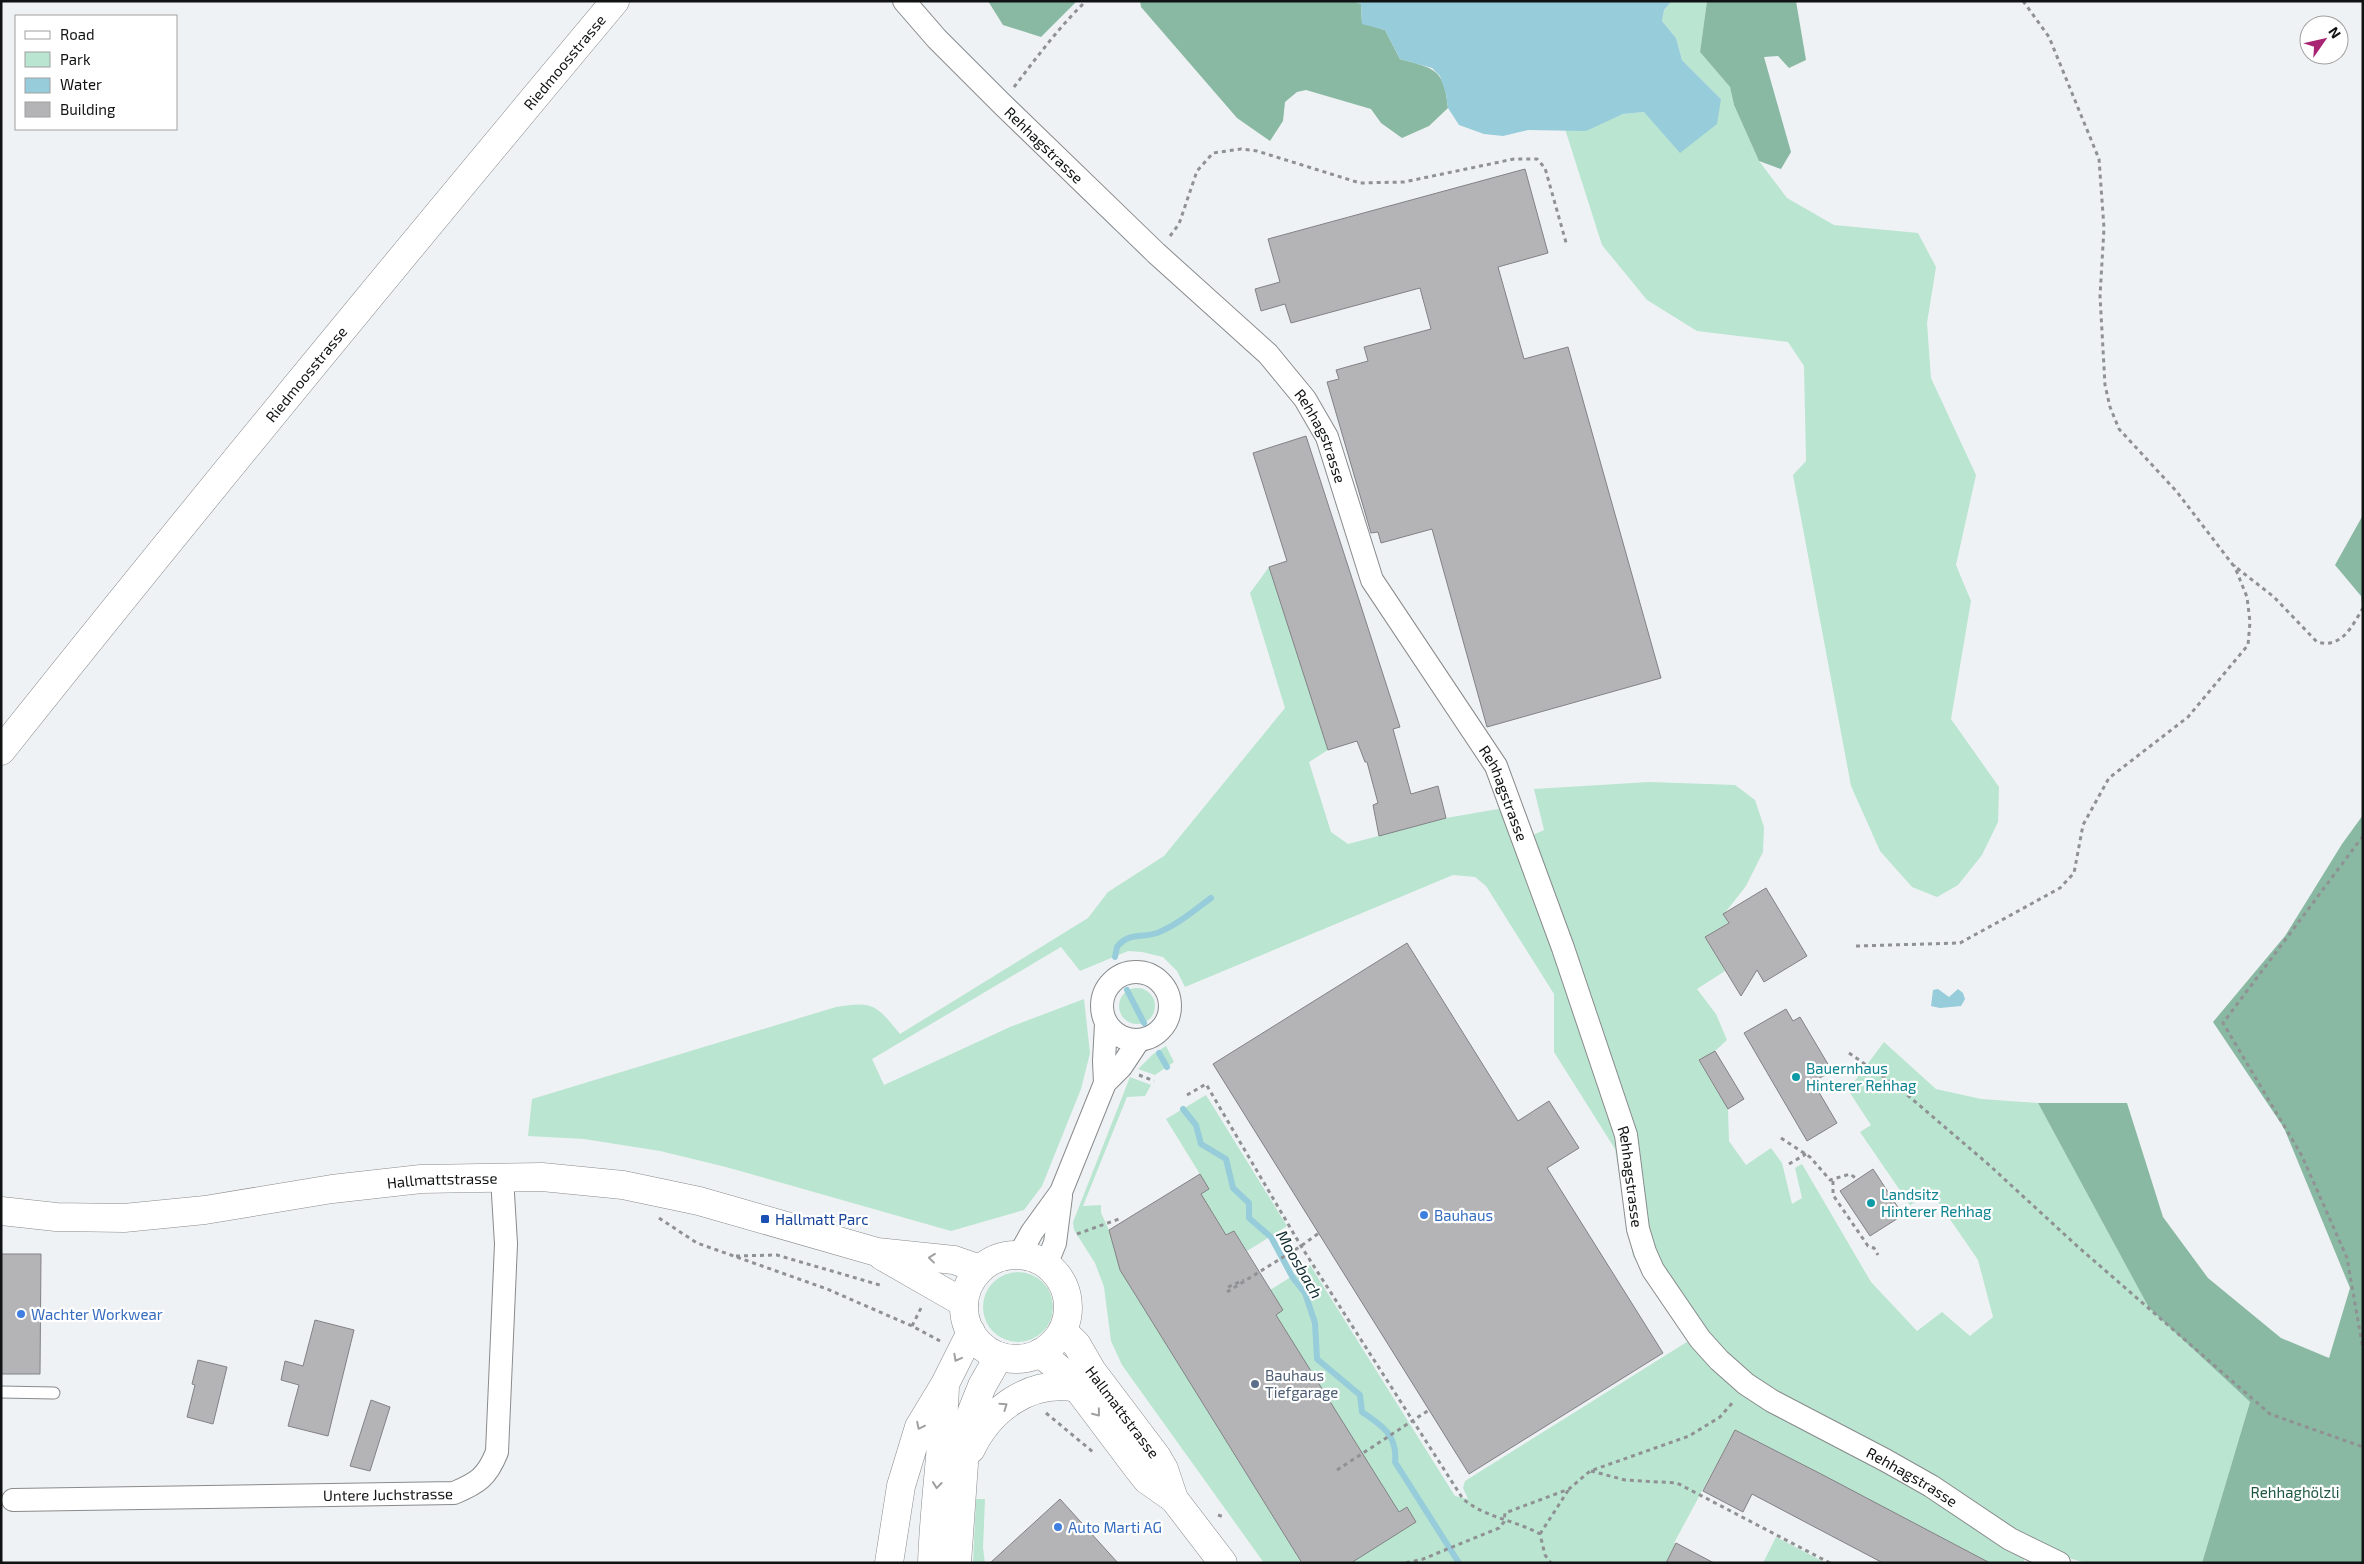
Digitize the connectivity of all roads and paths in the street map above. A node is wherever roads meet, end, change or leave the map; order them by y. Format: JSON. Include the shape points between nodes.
{"nodes":[{"id":1,"x":615,"y":1,"type":"edge"},
{"id":2,"x":904,"y":1,"type":"edge"},
{"id":3,"x":1086,"y":1,"type":"edge"},
{"id":4,"x":2023,"y":1,"type":"edge"},
{"id":5,"x":1002,"y":103,"type":"junction"},
{"id":6,"x":1567,"y":246,"type":"dead end"},
{"id":7,"x":1156,"y":253,"type":"junction"},
{"id":8,"x":2233,"y":565,"type":"junction"},
{"id":9,"x":2363,"y":608,"type":"edge"},
{"id":10,"x":1,"y":751,"type":"edge"},
{"id":11,"x":2363,"y":836,"type":"edge"},
{"id":12,"x":1856,"y":946,"type":"dead end"},
{"id":13,"x":1106,"y":1024,"type":"junction"},
{"id":14,"x":1139,"y":1040,"type":"junction"},
{"id":15,"x":1849,"y":1053,"type":"dead end"},
{"id":16,"x":1105,"y":1082,"type":"junction"},
{"id":17,"x":1187,"y":1095,"type":"dead end"},
{"id":18,"x":1781,"y":1138,"type":"dead end"},
{"id":19,"x":1806,"y":1154,"type":"junction"},
{"id":20,"x":1789,"y":1164,"type":"dead end"},
{"id":21,"x":502,"y":1177,"type":"junction"},
{"id":22,"x":1857,"y":1179,"type":"dead end"},
{"id":23,"x":1833,"y":1181,"type":"junction"},
{"id":24,"x":1061,"y":1192,"type":"junction"},
{"id":25,"x":1,"y":1211,"type":"edge"},
{"id":26,"x":652,"y":1212,"type":"dead end"},
{"id":27,"x":1119,"y":1219,"type":"dead end"},
{"id":28,"x":1319,"y":1233,"type":"dead end"},
{"id":29,"x":1076,"y":1234,"type":"dead end"},
{"id":30,"x":1300,"y":1247,"type":"junction"},
{"id":31,"x":877,"y":1252,"type":"junction"},
{"id":32,"x":1019,"y":1255,"type":"junction"},
{"id":33,"x":1878,"y":1255,"type":"dead end"},
{"id":34,"x":733,"y":1256,"type":"junction"},
{"id":35,"x":1046,"y":1265,"type":"junction"},
{"id":36,"x":980,"y":1269,"type":"junction"},
{"id":37,"x":1249,"y":1279,"type":"junction"},
{"id":38,"x":1228,"y":1287,"type":"dead end"},
{"id":39,"x":889,"y":1288,"type":"dead end"},
{"id":40,"x":1227,"y":1292,"type":"dead end"},
{"id":41,"x":926,"y":1299,"type":"dead end"},
{"id":42,"x":964,"y":1304,"type":"junction"},
{"id":43,"x":912,"y":1326,"type":"junction"},
{"id":44,"x":1063,"y":1331,"type":"junction"},
{"id":45,"x":971,"y":1332,"type":"junction"},
{"id":46,"x":941,"y":1341,"type":"dead end"},
{"id":47,"x":2363,"y":1349,"type":"edge"},
{"id":48,"x":1040,"y":1353,"type":"junction"},
{"id":49,"x":999,"y":1356,"type":"junction"},
{"id":50,"x":944,"y":1384,"type":"junction"},
{"id":51,"x":1746,"y":1384,"type":"junction"},
{"id":52,"x":1077,"y":1388,"type":"junction"},
{"id":53,"x":1,"y":1392,"type":"edge"},
{"id":54,"x":54,"y":1393,"type":"dead end"},
{"id":55,"x":1041,"y":1409,"type":"dead end"},
{"id":56,"x":1429,"y":1410,"type":"dead end"},
{"id":57,"x":1412,"y":1420,"type":"junction"},
{"id":58,"x":2363,"y":1447,"type":"edge"},
{"id":59,"x":1093,"y":1452,"type":"dead end"},
{"id":60,"x":966,"y":1460,"type":"junction"},
{"id":61,"x":1337,"y":1470,"type":"dead end"},
{"id":62,"x":1590,"y":1471,"type":"junction"},
{"id":63,"x":1569,"y":1489,"type":"junction"},
{"id":64,"x":1174,"y":1499,"type":"junction"},
{"id":65,"x":13,"y":1500,"type":"dead end"},
{"id":66,"x":1504,"y":1522,"type":"junction"},
{"id":67,"x":1540,"y":1534,"type":"junction"},
{"id":68,"x":888,"y":1563,"type":"edge"},
{"id":69,"x":932,"y":1563,"type":"edge"},
{"id":70,"x":957,"y":1563,"type":"edge"},
{"id":71,"x":1222,"y":1563,"type":"edge"},
{"id":72,"x":1406,"y":1563,"type":"edge"},
{"id":73,"x":1551,"y":1563,"type":"edge"},
{"id":74,"x":1830,"y":1563,"type":"edge"},
{"id":75,"x":2059,"y":1563,"type":"edge"}],
"edges":[{"from":1,"to":10,"type":"main road","name":"Riedmoosstrasse","via":[[383,280]]},
{"from":2,"to":5,"type":"street","name":"Rehhagstrasse","via":[[937,39]]},
{"from":3,"to":5,"type":"path","via":[[1040,52]]},
{"from":4,"to":8,"type":"path","via":[[2049,37],[2099,159],[2104,228],[2100,296],[2104,385],[2110,407],[2119,429],[2177,492]]},
{"from":5,"to":7,"type":"street","name":"Rehhagstrasse"},
{"from":6,"to":7,"type":"path","via":[[1545,168],[1537,159],[1514,159],[1404,182],[1360,182],[1241,149],[1213,153],[1197,171],[1179,224]]},
{"from":7,"to":51,"type":"street","name":"Rehhagstrasse","via":[[1268,354],[1304,398],[1327,437],[1372,580],[1496,766],[1563,948],[1626,1135],[1638,1229],[1645,1252],[1653,1270],[1700,1340]]},
{"from":8,"to":9,"type":"path","via":[[2274,597],[2317,642],[2327,645],[2339,640],[2349,632]]},
{"from":8,"to":12,"type":"path","via":[[2248,597],[2248,646],[2188,717],[2109,778],[2083,825],[2074,873],[2060,888],[1960,943]]},
{"from":11,"to":47,"type":"path","via":[[2223,1024],[2302,1156],[2348,1258]]},
{"from":13,"to":14,"type":"street","via":[[1117,1035]]},
{"from":13,"to":14,"type":"street","via":[[1102,1001],[1108,985],[1124,973],[1134,971],[1153,976],[1166,990],[1171,1009],[1160,1031]]},
{"from":13,"to":16,"type":"street"},
{"from":14,"to":16,"type":"street","via":[[1121,1067]]},
{"from":15,"to":58,"type":"path","via":[[1898,1088],[1988,1164],[2270,1414]]},
{"from":16,"to":24,"type":"street"},
{"from":17,"to":30,"type":"path","via":[[1206,1084]]},
{"from":18,"to":19,"type":"path"},
{"from":19,"to":20,"type":"path"},
{"from":19,"to":23,"type":"path","via":[[1827,1179]]},
{"from":21,"to":25,"type":"main road","name":"Hallmattstrasse","via":[[391,1182],[138,1217],[65,1218]]},
{"from":21,"to":31,"type":"main road","name":"Hallmattstrasse","via":[[576,1179],[642,1189],[719,1206]]},
{"from":21,"to":65,"type":"street","name":"Untere Juchstrasse","via":[[506,1244],[497,1452],[490,1469],[475,1484],[454,1493]]},
{"from":22,"to":23,"type":"path","via":[[1850,1174]]},
{"from":23,"to":33,"type":"path","via":[[1833,1194],[1868,1246],[1874,1248]]},
{"from":24,"to":32,"type":"street"},
{"from":24,"to":35,"type":"street","via":[[1055,1243]]},
{"from":26,"to":34,"type":"path","via":[[697,1243]]},
{"from":27,"to":29,"type":"path"},
{"from":28,"to":30,"type":"path"},
{"from":30,"to":37,"type":"path"},
{"from":30,"to":57,"type":"path"},
{"from":36,"to":31,"type":"main road","name":"Hallmattstrasse","one_way":true,"via":[[954,1260]]},
{"from":31,"to":42,"type":"main road","name":"Hallmattstrasse"},
{"from":32,"to":35,"type":"main road"},
{"from":32,"to":36,"type":"main road","via":[[1007,1255]]},
{"from":34,"to":39,"type":"path","via":[[777,1255]]},
{"from":34,"to":43,"type":"path","via":[[827,1289]]},
{"from":35,"to":44,"type":"main road","via":[[1060,1280],[1066,1293],[1067,1320]]},
{"from":36,"to":42,"type":"main road","via":[[971,1282]]},
{"from":37,"to":38,"type":"path"},
{"from":37,"to":40,"type":"path"},
{"from":41,"to":43,"type":"path"},
{"from":42,"to":45,"type":"main road"},
{"from":43,"to":46,"type":"path"},
{"from":44,"to":48,"type":"main road"},
{"from":44,"to":64,"type":"main road","name":"Hallmattstrasse","via":[[1157,1457]]},
{"from":45,"to":49,"type":"main road","via":[[982,1345]]},
{"from":45,"to":50,"type":"main road","one_way":true},
{"from":48,"to":49,"type":"main road","via":[[1025,1358]]},
{"from":48,"to":52,"type":"main road","name":"Hallmattstrasse","via":[[1058,1366]]},
{"from":49,"to":60,"type":"main road","via":[[972,1412],[966,1435]]},
{"from":50,"to":68,"type":"main road","one_way":true,"via":[[919,1427],[910,1453]]},
{"from":50,"to":69,"type":"main road","one_way":true},
{"from":51,"to":62,"type":"path","via":[[1720,1417],[1689,1436]]},
{"from":51,"to":75,"type":"street","name":"Rehhagstrasse","via":[[1931,1486],[2010,1539]]},
{"from":60,"to":52,"type":"main road","one_way":true,"via":[[977,1436],[1000,1408],[1047,1387]]},
{"from":52,"to":64,"type":"main road","name":"Hallmattstrasse","one_way":true,"via":[[1147,1480]]},
{"from":53,"to":54,"type":"lane"},
{"from":55,"to":59,"type":"path"},
{"from":56,"to":57,"type":"path"},
{"from":57,"to":61,"type":"path"},
{"from":57,"to":66,"type":"path","via":[[1463,1499],[1473,1508]]},
{"from":60,"to":70,"type":"main road"},
{"from":62,"to":63,"type":"path"},
{"from":62,"to":74,"type":"path","via":[[1625,1480],[1677,1483]]},
{"from":63,"to":66,"type":"path","via":[[1511,1510],[1505,1514]]},
{"from":63,"to":67,"type":"path"},
{"from":64,"to":71,"type":"main road","name":"Hallmattstrasse"},
{"from":66,"to":67,"type":"path","via":[[1526,1526]]},
{"from":66,"to":72,"type":"path","via":[[1499,1528]]},
{"from":67,"to":73,"type":"path","via":[[1545,1555]]}]}
